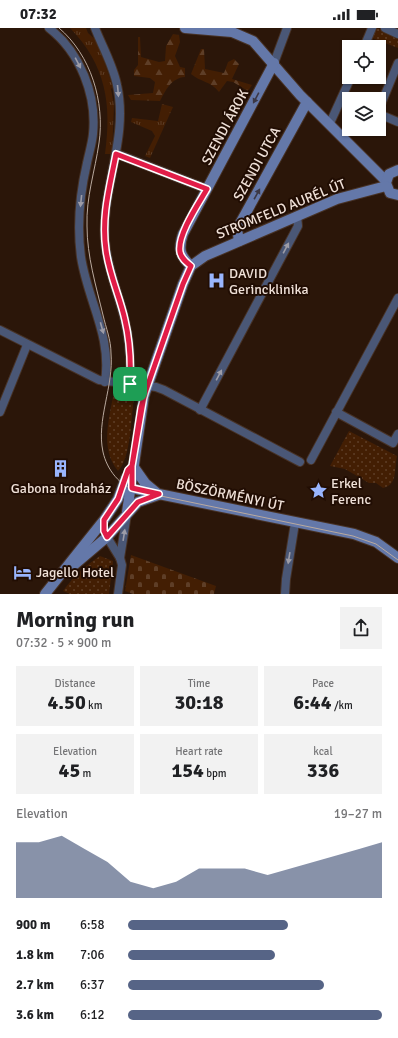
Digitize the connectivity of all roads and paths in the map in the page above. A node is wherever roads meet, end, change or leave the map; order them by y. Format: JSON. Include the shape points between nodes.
{"nodes":[{"id":1,"x":95,"y":28,"type":"edge"},
{"id":2,"x":185,"y":28,"type":"edge"},
{"id":3,"x":245,"y":28,"type":"edge"},
{"id":4,"x":287,"y":28,"type":"edge"},
{"id":5,"x":372,"y":28,"type":"edge"},
{"id":6,"x":385,"y":28,"type":"edge"},
{"id":7,"x":52,"y":30,"type":"edge"},
{"id":8,"x":233,"y":30,"type":"edge"},
{"id":9,"x":398,"y":34,"type":"edge"},
{"id":10,"x":367,"y":40,"type":"edge"},
{"id":11,"x":253,"y":41,"type":"junction"},
{"id":12,"x":274,"y":63,"type":"junction"},
{"id":13,"x":398,"y":63,"type":"edge"},
{"id":14,"x":348,"y":84,"type":"edge"},
{"id":15,"x":386,"y":92,"type":"edge"},
{"id":16,"x":307,"y":102,"type":"junction"},
{"id":17,"x":386,"y":117,"type":"edge"},
{"id":18,"x":398,"y":122,"type":"edge"},
{"id":19,"x":330,"y":123,"type":"junction"},
{"id":20,"x":116,"y":154,"type":"junction"},
{"id":21,"x":365,"y":158,"type":"junction"},
{"id":22,"x":397,"y":170,"type":"edge"},
{"id":23,"x":386,"y":183,"type":"junction"},
{"id":24,"x":207,"y":189,"type":"junction"},
{"id":25,"x":398,"y":196,"type":"edge"},
{"id":26,"x":297,"y":216,"type":"junction"},
{"id":27,"x":239,"y":241,"type":"junction"},
{"id":28,"x":191,"y":266,"type":"junction"},
{"id":29,"x":398,"y":298,"type":"edge"},
{"id":30,"x":0,"y":330,"type":"edge"},
{"id":31,"x":27,"y":345,"type":"junction"},
{"id":32,"x":105,"y":382,"type":"junction"},
{"id":33,"x":130,"y":384,"type":"junction"},
{"id":34,"x":147,"y":386,"type":"junction"},
{"id":35,"x":200,"y":410,"type":"junction"},
{"id":36,"x":0,"y":412,"type":"edge"},
{"id":37,"x":336,"y":412,"type":"junction"},
{"id":38,"x":398,"y":434,"type":"edge"},
{"id":39,"x":311,"y":460,"type":"dead end"},
{"id":40,"x":300,"y":462,"type":"dead end"},
{"id":41,"x":132,"y":466,"type":"junction"},
{"id":42,"x":128,"y":485,"type":"junction"},
{"id":43,"x":159,"y":494,"type":"junction"},
{"id":44,"x":127,"y":512,"type":"junction"},
{"id":45,"x":104,"y":520,"type":"junction"},
{"id":46,"x":295,"y":523,"type":"junction"},
{"id":47,"x":107,"y":537,"type":"junction"},
{"id":48,"x":120,"y":558,"type":"junction"},
{"id":49,"x":398,"y":558,"type":"edge"},
{"id":50,"x":47,"y":591,"type":"edge"},
{"id":51,"x":118,"y":594,"type":"edge"},
{"id":52,"x":285,"y":594,"type":"edge"}],
"edges":[{"from":1,"to":20,"type":"street","one_way":true,"via":[[117,83],[120,111]]},
{"from":2,"to":8,"type":"street"},
{"from":3,"to":11,"type":"street"},
{"from":4,"to":12,"type":"street"},
{"from":5,"to":10,"type":"street"},
{"from":6,"to":9,"type":"street"},
{"from":7,"to":32,"type":"street","one_way":true,"via":[[79,64],[90,95],[94,119],[80,212],[81,257],[106,343]]},
{"from":8,"to":11,"type":"street"},
{"from":11,"to":12,"type":"street"},
{"from":12,"to":16,"type":"street"},
{"from":12,"to":24,"type":"street","name":"SZENDI ÁROK","one_way":true},
{"from":13,"to":15,"type":"street"},
{"from":14,"to":19,"type":"street"},
{"from":16,"to":19,"type":"street"},
{"from":27,"to":16,"type":"street","name":"SZENDI UTCA","one_way":true,"via":[[238,229]]},
{"from":17,"to":18,"type":"street"},
{"from":19,"to":21,"type":"street"},
{"from":20,"to":24,"type":"street"},
{"from":20,"to":33,"type":"street","via":[[107,192],[105,241],[108,263],[124,316],[130,352]]},
{"from":21,"to":22,"type":"street","via":[[383,169]]},
{"from":21,"to":23,"type":"street"},
{"from":22,"to":23,"type":"street","via":[[388,176]]},
{"from":23,"to":25,"type":"street","via":[[390,192]]},
{"from":23,"to":26,"type":"street","name":"STROMFELD AURÉL ÚT","via":[[337,199]]},
{"from":24,"to":28,"type":"street","name":"SZENDI ÁROK","via":[[180,242],[181,255]]},
{"from":26,"to":27,"type":"street","name":"STROMFELD AURÉL ÚT"},
{"from":35,"to":26,"type":"street","one_way":true,"via":[[298,226]]},
{"from":27,"to":28,"type":"street","name":"STROMFELD AURÉL ÚT","via":[[205,256]]},
{"from":28,"to":34,"type":"street"},
{"from":29,"to":37,"type":"street"},
{"from":30,"to":31,"type":"street"},
{"from":31,"to":32,"type":"street"},
{"from":31,"to":36,"type":"street"},
{"from":32,"to":33,"type":"street"},
{"from":33,"to":34,"type":"street"},
{"from":34,"to":35,"type":"street","via":[[164,390]]},
{"from":34,"to":41,"type":"street"},
{"from":35,"to":40,"type":"street"},
{"from":37,"to":38,"type":"street","via":[[393,443]]},
{"from":37,"to":39,"type":"street"},
{"from":41,"to":42,"type":"street","via":[[128,470]]},
{"from":41,"to":43,"type":"street","name":"BÖSZÖRMÉNYI ÚT","via":[[150,488]]},
{"from":42,"to":43,"type":"street","name":"BÖSZÖRMÉNYI ÚT"},
{"from":42,"to":44,"type":"street"},
{"from":42,"to":45,"type":"street"},
{"from":43,"to":44,"type":"street","name":"BÖSZÖRMÉNYI ÚT","via":[[138,502]]},
{"from":43,"to":46,"type":"street","name":"BÖSZÖRMÉNYI ÚT"},
{"from":44,"to":47,"type":"street"},
{"from":48,"to":44,"type":"street","one_way":true},
{"from":45,"to":47,"type":"street"},
{"from":45,"to":50,"type":"street"},
{"from":46,"to":49,"type":"street","name":"BÖSZÖRMÉNYI ÚT","via":[[303,530],[352,540],[369,539]]},
{"from":46,"to":52,"type":"street","one_way":true},
{"from":47,"to":48,"type":"street"},
{"from":47,"to":50,"type":"street"},
{"from":48,"to":51,"type":"street","via":[[122,565]]}]}
